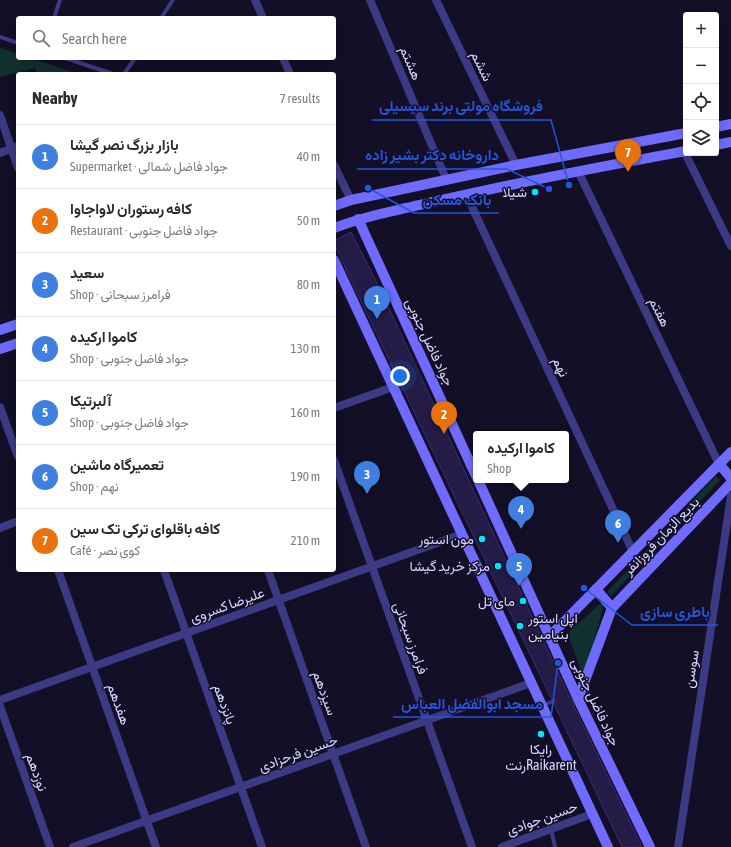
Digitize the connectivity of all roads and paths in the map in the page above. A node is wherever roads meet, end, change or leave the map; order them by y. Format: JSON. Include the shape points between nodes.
{"nodes":[{"id":1,"x":60,"y":0,"type":"edge"},
{"id":2,"x":173,"y":0,"type":"edge"},
{"id":3,"x":255,"y":0,"type":"edge"},
{"id":4,"x":370,"y":0,"type":"edge"},
{"id":5,"x":436,"y":0,"type":"edge"},
{"id":6,"x":55,"y":16,"type":"edge"},
{"id":7,"x":162,"y":16,"type":"edge"},
{"id":8,"x":262,"y":16,"type":"edge"},
{"id":9,"x":0,"y":37,"type":"edge"},
{"id":10,"x":16,"y":42,"type":"edge"},
{"id":11,"x":71,"y":60,"type":"edge"},
{"id":12,"x":134,"y":60,"type":"edge"},
{"id":13,"x":284,"y":60,"type":"edge"},
{"id":14,"x":107,"y":72,"type":"edge"},
{"id":15,"x":125,"y":72,"type":"edge"},
{"id":16,"x":289,"y":72,"type":"edge"},
{"id":17,"x":0,"y":115,"type":"edge"},
{"id":18,"x":731,"y":124,"type":"edge"},
{"id":19,"x":719,"y":126,"type":"edge"},
{"id":20,"x":683,"y":134,"type":"edge"},
{"id":21,"x":731,"y":142,"type":"edge"},
{"id":22,"x":719,"y":144,"type":"edge"},
{"id":23,"x":14,"y":147,"type":"edge"},
{"id":24,"x":683,"y":151,"type":"edge"},
{"id":25,"x":0,"y":153,"type":"edge"},
{"id":26,"x":687,"y":156,"type":"edge"},
{"id":27,"x":16,"y":158,"type":"edge"},
{"id":28,"x":516,"y":165,"type":"junction"},
{"id":29,"x":336,"y":169,"type":"edge"},
{"id":30,"x":578,"y":171,"type":"junction"},
{"id":31,"x":447,"y":181,"type":"junction"},
{"id":32,"x":466,"y":194,"type":"junction"},
{"id":33,"x":351,"y":200,"type":"junction"},
{"id":34,"x":336,"y":205,"type":"edge"},
{"id":35,"x":358,"y":219,"type":"junction"},
{"id":36,"x":336,"y":227,"type":"edge"},
{"id":37,"x":731,"y":246,"type":"edge"},
{"id":38,"x":336,"y":264,"type":"edge"},
{"id":39,"x":16,"y":325,"type":"edge"},
{"id":40,"x":0,"y":330,"type":"edge"},
{"id":41,"x":16,"y":344,"type":"edge"},
{"id":42,"x":0,"y":350,"type":"edge"},
{"id":43,"x":393,"y":387,"type":"junction"},
{"id":44,"x":0,"y":407,"type":"edge"},
{"id":45,"x":336,"y":407,"type":"edge"},
{"id":46,"x":16,"y":451,"type":"edge"},
{"id":47,"x":731,"y":452,"type":"edge"},
{"id":48,"x":719,"y":464,"type":"junction"},
{"id":49,"x":336,"y":466,"type":"edge"},
{"id":50,"x":473,"y":469,"type":"edge"},
{"id":51,"x":731,"y":478,"type":"edge"},
{"id":52,"x":479,"y":483,"type":"edge"},
{"id":53,"x":731,"y":483,"type":"edge"},
{"id":54,"x":731,"y":496,"type":"edge"},
{"id":55,"x":16,"y":522,"type":"edge"},
{"id":56,"x":0,"y":528,"type":"edge"},
{"id":57,"x":462,"y":534,"type":"junction"},
{"id":58,"x":633,"y":552,"type":"junction"},
{"id":59,"x":372,"y":566,"type":"junction"},
{"id":60,"x":59,"y":572,"type":"edge"},
{"id":61,"x":165,"y":572,"type":"edge"},
{"id":62,"x":269,"y":572,"type":"edge"},
{"id":63,"x":596,"y":589,"type":"junction"},
{"id":64,"x":278,"y":600,"type":"junction"},
{"id":65,"x":612,"y":608,"type":"junction"},
{"id":66,"x":186,"y":633,"type":"junction"},
{"id":67,"x":550,"y":636,"type":"junction"},
{"id":68,"x":92,"y":667,"type":"junction"},
{"id":69,"x":531,"y":683,"type":"junction"},
{"id":70,"x":568,"y":694,"type":"dead end"},
{"id":71,"x":578,"y":699,"type":"junction"},
{"id":72,"x":0,"y":700,"type":"edge"},
{"id":73,"x":553,"y":701,"type":"dead end"},
{"id":74,"x":0,"y":706,"type":"edge"},
{"id":75,"x":542,"y":706,"type":"junction"},
{"id":76,"x":427,"y":720,"type":"junction"},
{"id":77,"x":333,"y":754,"type":"junction"},
{"id":78,"x":241,"y":787,"type":"junction"},
{"id":79,"x":592,"y":814,"type":"junction"},
{"id":80,"x":147,"y":821,"type":"junction"},
{"id":81,"x":551,"y":829,"type":"junction"},
{"id":82,"x":50,"y":847,"type":"edge"},
{"id":83,"x":73,"y":847,"type":"edge"},
{"id":84,"x":156,"y":847,"type":"edge"},
{"id":85,"x":262,"y":847,"type":"edge"},
{"id":86,"x":366,"y":847,"type":"edge"},
{"id":87,"x":472,"y":847,"type":"edge"},
{"id":88,"x":502,"y":847,"type":"edge"},
{"id":89,"x":555,"y":847,"type":"edge"},
{"id":90,"x":608,"y":847,"type":"edge"},
{"id":91,"x":650,"y":847,"type":"edge"},
{"id":92,"x":678,"y":847,"type":"edge"}],
"edges":[{"from":1,"to":6,"type":"lane"},
{"from":2,"to":7,"type":"lane"},
{"from":3,"to":8,"type":"street"},
{"from":4,"to":31,"type":"street","name":"هشتم"},
{"from":5,"to":28,"type":"street","name":"ششم"},
{"from":9,"to":10,"type":"lane"},
{"from":11,"to":14,"type":"lane"},
{"from":12,"to":15,"type":"lane"},
{"from":13,"to":16,"type":"street"},
{"from":17,"to":23,"type":"street"},
{"from":18,"to":19,"type":"street"},
{"from":20,"to":28,"type":"street"},
{"from":21,"to":22,"type":"street"},
{"from":23,"to":25,"type":"street"},
{"from":23,"to":27,"type":"street"},
{"from":24,"to":30,"type":"street"},
{"from":26,"to":37,"type":"street"},
{"from":28,"to":31,"type":"street"},
{"from":29,"to":33,"type":"street"},
{"from":30,"to":32,"type":"street"},
{"from":30,"to":48,"type":"street","name":"هفتم"},
{"from":31,"to":33,"type":"street"},
{"from":32,"to":35,"type":"street"},
{"from":32,"to":58,"type":"street","name":"نهم"},
{"from":33,"to":34,"type":"street"},
{"from":35,"to":36,"type":"street"},
{"from":35,"to":50,"type":"street","name":"جواد فاضل جنوبی"},
{"from":38,"to":43,"type":"street"},
{"from":39,"to":40,"type":"street"},
{"from":41,"to":42,"type":"street"},
{"from":43,"to":45,"type":"street"},
{"from":43,"to":57,"type":"street"},
{"from":44,"to":46,"type":"street"},
{"from":47,"to":48,"type":"street"},
{"from":48,"to":51,"type":"street"},
{"from":48,"to":58,"type":"street"},
{"from":49,"to":59,"type":"street","name":"فرامرز سبحانی"},
{"from":52,"to":67,"type":"street","name":"جواد فاضل جنوبی"},
{"from":53,"to":65,"type":"street","name":"بدیع الزمان فروزانفر"},
{"from":54,"to":92,"type":"street","name":"سوسن"},
{"from":55,"to":56,"type":"street"},
{"from":57,"to":59,"type":"street","name":"علیرضا کسروی"},
{"from":57,"to":69,"type":"street"},
{"from":58,"to":63,"type":"street"},
{"from":59,"to":64,"type":"street","name":"علیرضا کسروی"},
{"from":59,"to":76,"type":"street","name":"فرامرز سبحانی"},
{"from":60,"to":68,"type":"street","name":"هفدهم"},
{"from":61,"to":66,"type":"street","name":"پانزدهم"},
{"from":62,"to":64,"type":"street","name":"سیزدهم"},
{"from":63,"to":65,"type":"street"},
{"from":63,"to":67,"type":"street"},
{"from":64,"to":66,"type":"street","name":"علیرضا کسروی"},
{"from":64,"to":77,"type":"street","name":"سیزدهم"},
{"from":65,"to":71,"type":"street"},
{"from":66,"to":68,"type":"street","name":"علیرضا کسروی"},
{"from":66,"to":78,"type":"street","name":"پانزدهم"},
{"from":67,"to":71,"type":"street","name":"جواد فاضل جنوبی"},
{"from":68,"to":72,"type":"street","name":"علیرضا کسروی"},
{"from":68,"to":80,"type":"street","name":"هفدهم"},
{"from":69,"to":75,"type":"street"},
{"from":69,"to":76,"type":"street","name":"حسین فرحزادی"},
{"from":70,"to":71,"type":"lane","via":[[571,693]]},
{"from":71,"to":91,"type":"street","name":"جواد فاضل جنوبی"},
{"from":73,"to":75,"type":"lane"},
{"from":74,"to":82,"type":"street","name":"نوزدهم"},
{"from":75,"to":79,"type":"street"},
{"from":76,"to":77,"type":"street","name":"حسین فرحزادی"},
{"from":76,"to":87,"type":"street","name":"فرامرز سبحانی"},
{"from":77,"to":78,"type":"street","name":"حسین فرحزادی"},
{"from":77,"to":86,"type":"street","name":"سیزدهم"},
{"from":78,"to":80,"type":"street","name":"حسین فرحزادی"},
{"from":78,"to":85,"type":"street","name":"پانزدهم"},
{"from":79,"to":81,"type":"street","name":"حسین جوادی"},
{"from":79,"to":90,"type":"street"},
{"from":80,"to":83,"type":"street","name":"حسین فرحزادی"},
{"from":80,"to":84,"type":"street","name":"هفدهم"},
{"from":81,"to":88,"type":"street","name":"حسین جوادی"},
{"from":81,"to":89,"type":"lane"}]}
